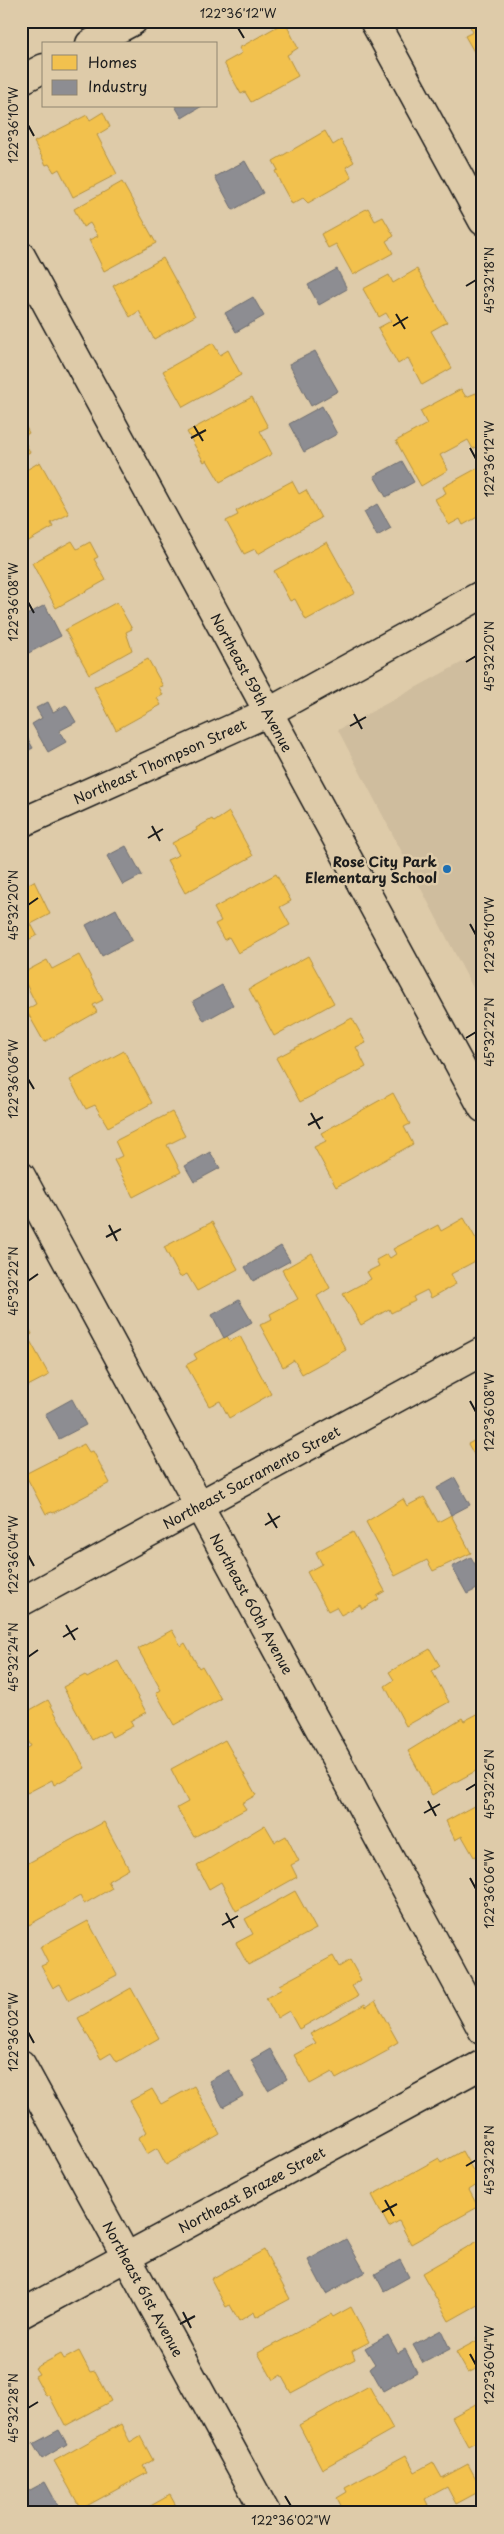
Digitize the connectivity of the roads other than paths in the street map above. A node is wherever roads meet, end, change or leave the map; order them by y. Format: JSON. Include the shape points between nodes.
{"nodes":[{"id":1,"x":133,"y":21,"type":"edge"},
{"id":2,"x":374,"y":21,"type":"edge"},
{"id":3,"x":94,"y":42,"type":"edge"},
{"id":4,"x":42,"y":69,"type":"edge"},
{"id":5,"x":21,"y":80,"type":"edge"},
{"id":6,"x":483,"y":222,"type":"edge"},
{"id":7,"x":21,"y":256,"type":"edge"},
{"id":8,"x":483,"y":594,"type":"edge"},
{"id":9,"x":269,"y":712,"type":"junction"},
{"id":10,"x":21,"y":823,"type":"edge"},
{"id":11,"x":483,"y":1108,"type":"edge"},
{"id":12,"x":21,"y":1176,"type":"edge"},
{"id":13,"x":483,"y":1351,"type":"edge"},
{"id":14,"x":200,"y":1506,"type":"junction"},
{"id":15,"x":21,"y":1602,"type":"edge"},
{"id":16,"x":483,"y":2031,"type":"edge"},
{"id":17,"x":21,"y":2064,"type":"edge"},
{"id":18,"x":483,"y":2064,"type":"edge"},
{"id":19,"x":126,"y":2258,"type":"junction"},
{"id":20,"x":21,"y":2314,"type":"edge"},
{"id":21,"x":266,"y":2513,"type":"edge"}],
"edges":[{"from":1,"to":3,"type":"street"},
{"from":2,"to":6,"type":"street"},
{"from":4,"to":5,"type":"street"},
{"from":7,"to":9,"type":"street","name":"Northeast 59th Avenue"},
{"from":8,"to":9,"type":"street","name":"Northeast Thompson Street"},
{"from":9,"to":10,"type":"street","name":"Northeast Thompson Street"},
{"from":9,"to":11,"type":"street","name":"Northeast 59th Avenue"},
{"from":12,"to":14,"type":"street","name":"Northeast 60th Avenue"},
{"from":13,"to":14,"type":"street","name":"Northeast Sacramento Street"},
{"from":14,"to":15,"type":"street","name":"Northeast Sacramento Street"},
{"from":14,"to":16,"type":"street","name":"Northeast 60th Avenue"},
{"from":17,"to":19,"type":"street","name":"Northeast 61st Avenue"},
{"from":18,"to":19,"type":"street","name":"Northeast Brazee Street"},
{"from":19,"to":20,"type":"street","name":"Northeast Brazee Street"},
{"from":19,"to":21,"type":"street","name":"Northeast 61st Avenue"}]}
